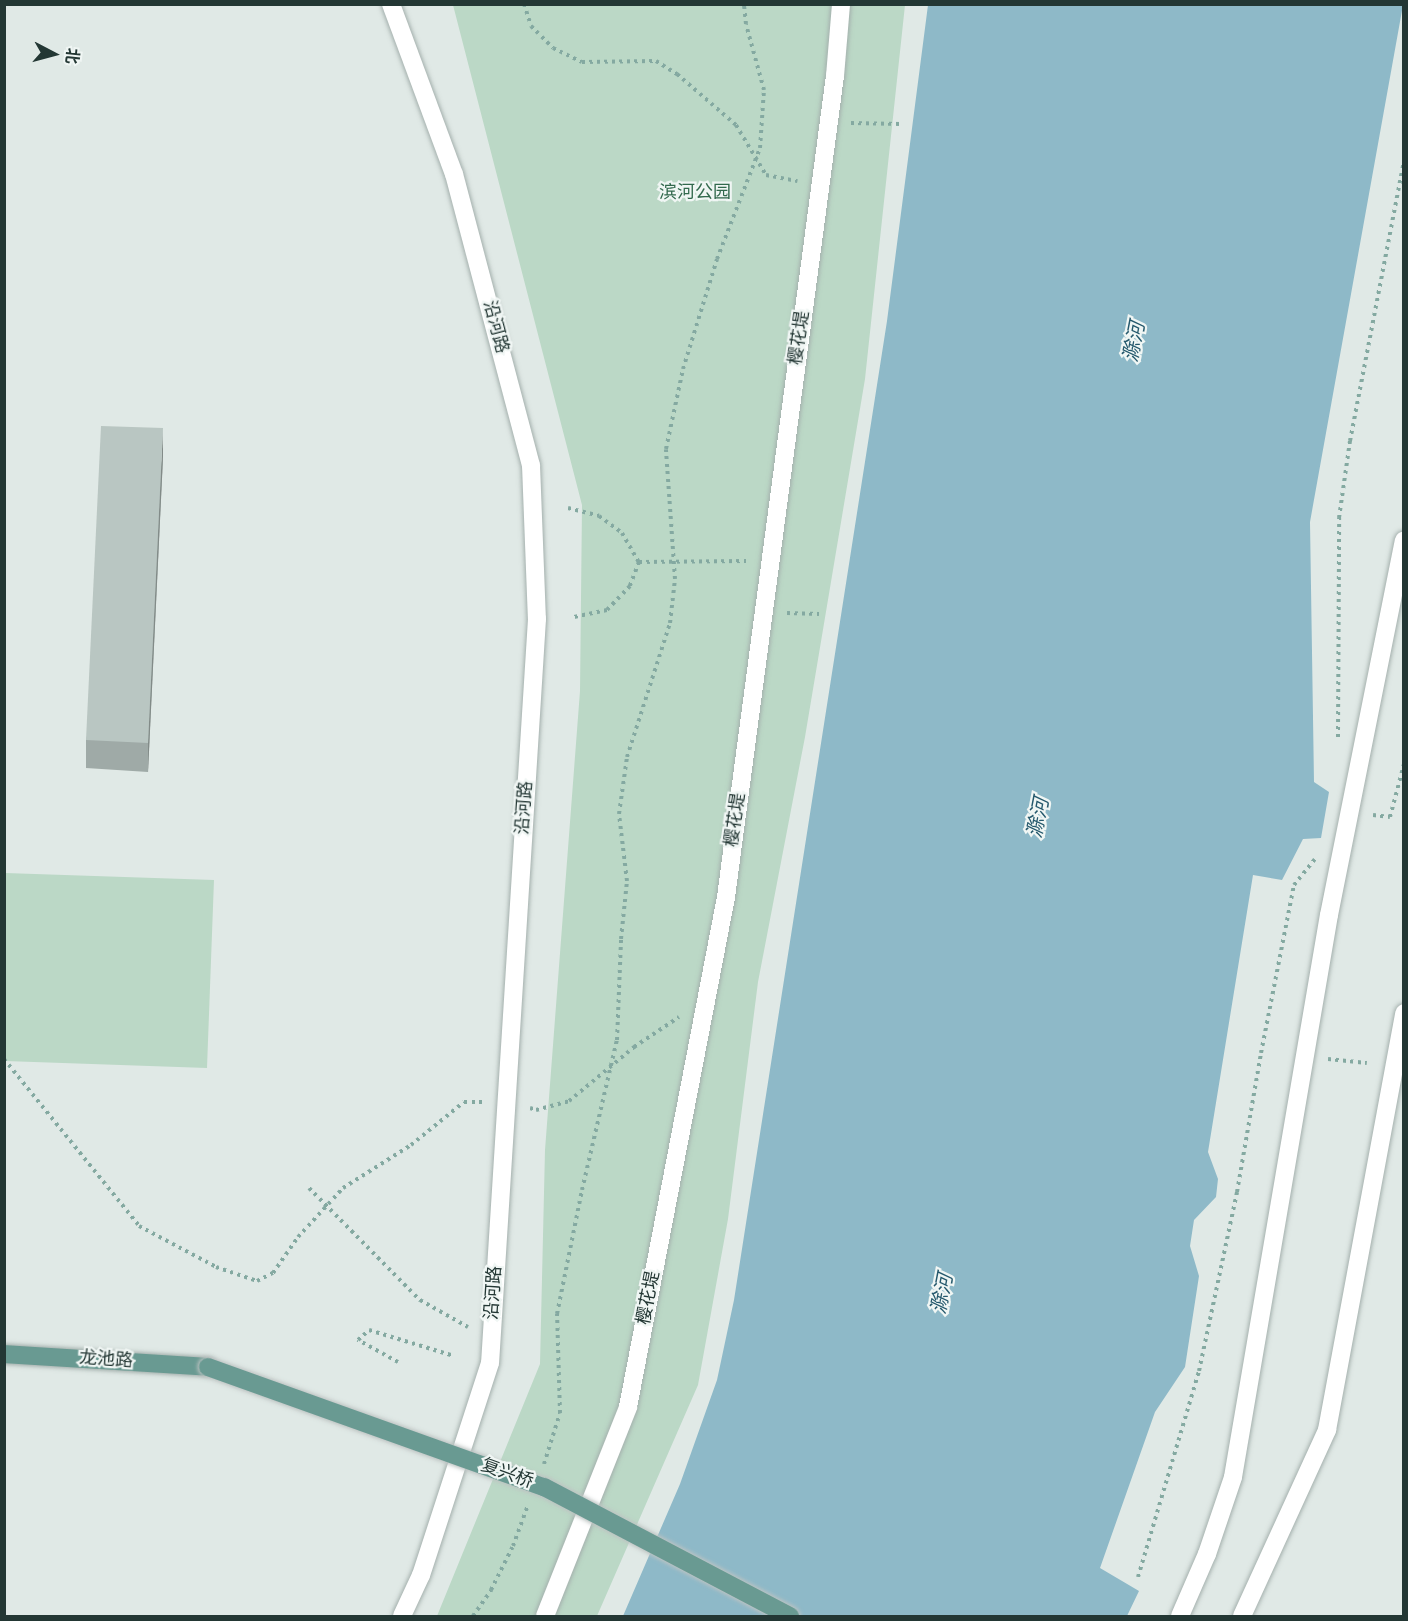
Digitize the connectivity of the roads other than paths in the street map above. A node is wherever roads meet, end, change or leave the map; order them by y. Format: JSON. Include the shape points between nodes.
{"nodes":[{"id":1,"x":391,"y":4,"type":"edge"},
{"id":2,"x":842,"y":4,"type":"edge"},
{"id":3,"x":1404,"y":540,"type":"edge"},
{"id":4,"x":1404,"y":1013,"type":"edge"},
{"id":5,"x":4,"y":1354,"type":"edge"},
{"id":6,"x":208,"y":1367,"type":"joint"},
{"id":7,"x":402,"y":1617,"type":"edge"},
{"id":8,"x":545,"y":1617,"type":"edge"},
{"id":9,"x":790,"y":1617,"type":"edge"},
{"id":10,"x":1180,"y":1617,"type":"edge"},
{"id":11,"x":1242,"y":1617,"type":"edge"}],
"edges":[{"from":1,"to":7,"type":"street","name":"沿河路","via":[[454,174],[531,465],[537,619],[490,1363],[422,1575]]},
{"from":2,"to":8,"type":"street","name":"樱花堤","via":[[726,897],[628,1407]]},
{"from":3,"to":10,"type":"street","via":[[1329,915],[1233,1477]]},
{"from":4,"to":11,"type":"street","via":[[1326,1430]]},
{"from":5,"to":6,"type":"main road","name":"龙池路"},
{"from":6,"to":9,"type":"main road","name":"复兴桥","bridge":true,"via":[[544,1487]]}]}
